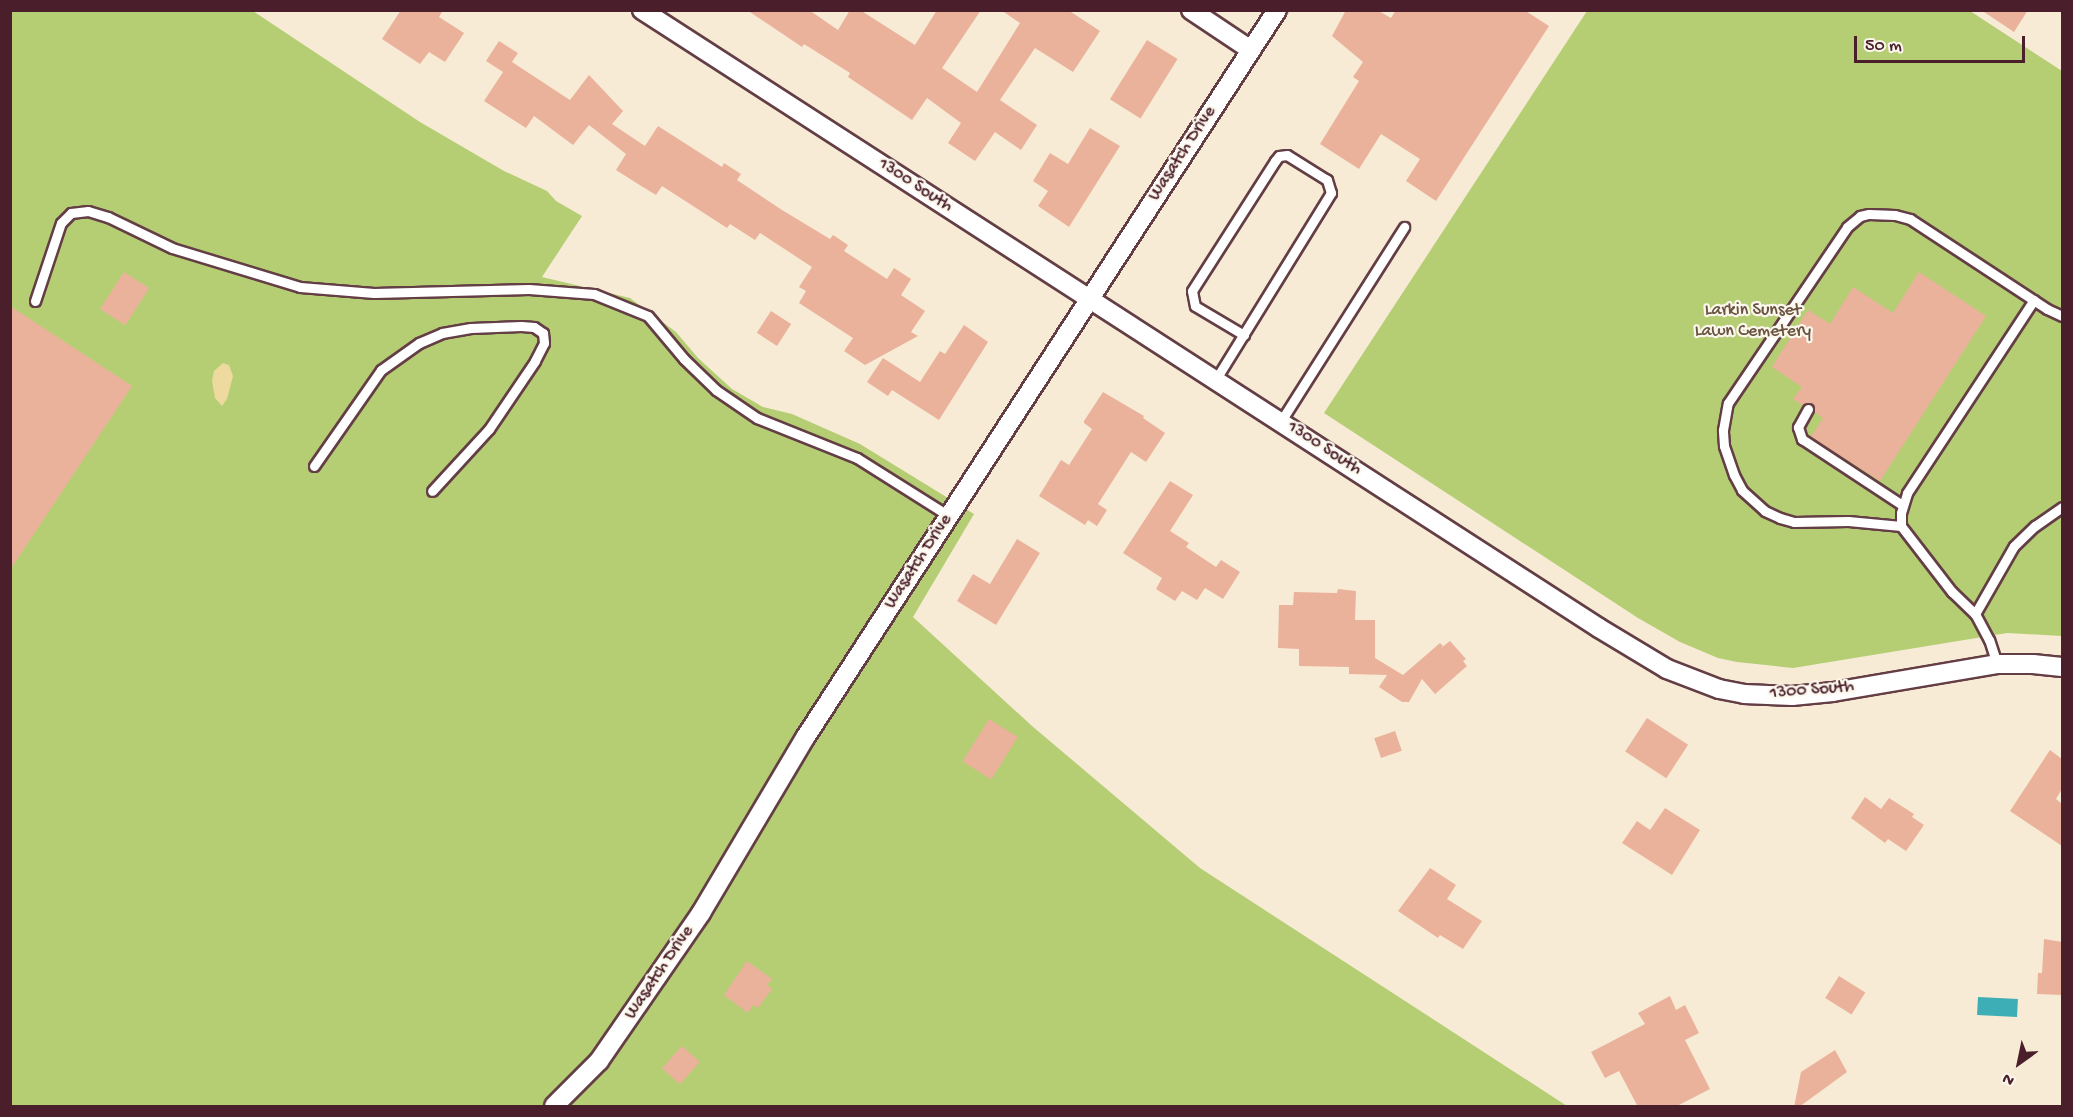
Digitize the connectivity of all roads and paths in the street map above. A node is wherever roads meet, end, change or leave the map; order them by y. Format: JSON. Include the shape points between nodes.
{"nodes":[{"id":1,"x":642,"y":10,"type":"edge"},
{"id":2,"x":1191,"y":10,"type":"edge"},
{"id":3,"x":1277,"y":10,"type":"edge"},
{"id":4,"x":1251,"y":50,"type":"junction"},
{"id":5,"x":1404,"y":227,"type":"dead end"},
{"id":6,"x":1089,"y":299,"type":"junction"},
{"id":7,"x":2034,"y":300,"type":"junction"},
{"id":8,"x":35,"y":301,"type":"dead end"},
{"id":9,"x":2062,"y":316,"type":"edge"},
{"id":10,"x":1244,"y":335,"type":"junction"},
{"id":11,"x":1216,"y":380,"type":"junction"},
{"id":12,"x":1808,"y":409,"type":"dead end"},
{"id":13,"x":1281,"y":421,"type":"junction"},
{"id":14,"x":314,"y":466,"type":"dead end"},
{"id":15,"x":432,"y":491,"type":"dead end"},
{"id":16,"x":1902,"y":506,"type":"junction"},
{"id":17,"x":2062,"y":507,"type":"edge"},
{"id":18,"x":949,"y":516,"type":"junction"},
{"id":19,"x":1901,"y":526,"type":"junction"},
{"id":20,"x":1975,"y":614,"type":"junction"},
{"id":21,"x":1997,"y":664,"type":"junction"},
{"id":22,"x":2062,"y":668,"type":"edge"},
{"id":23,"x":554,"y":1107,"type":"edge"}],
"edges":[{"from":1,"to":6,"type":"street","name":"1300 South"},
{"from":2,"to":4,"type":"street"},
{"from":3,"to":4,"type":"street","name":"Wasatch Drive"},
{"from":4,"to":6,"type":"street","name":"Wasatch Drive"},
{"from":5,"to":13,"type":"lane"},
{"from":6,"to":11,"type":"street","name":"1300 South"},
{"from":6,"to":18,"type":"street","name":"Wasatch Drive"},
{"from":7,"to":9,"type":"lane"},
{"from":7,"to":16,"type":"lane"},
{"from":7,"to":19,"type":"lane","via":[[1910,219],[1882,213],[1860,216],[1847,226],[1728,403],[1722,429],[1728,459],[1743,490],[1765,511],[1794,522],[1848,521]]},
{"from":8,"to":18,"type":"lane","via":[[61,223],[71,213],[88,210],[172,248],[300,287],[374,293],[529,289],[594,294],[648,316],[716,390],[757,418],[857,458]]},
{"from":10,"to":10,"type":"lane","via":[[1331,193],[1327,180],[1287,155],[1275,161],[1192,291],[1195,306]]},
{"from":10,"to":11,"type":"lane"},
{"from":11,"to":13,"type":"street","name":"1300 South"},
{"from":12,"to":16,"type":"lane","via":[[1798,427],[1802,439]]},
{"from":13,"to":21,"type":"street","name":"1300 South","via":[[1642,655],[1719,689],[1769,696],[1812,695]]},
{"from":14,"to":15,"type":"lane","via":[[381,370],[419,343],[442,333],[471,328],[534,327],[543,333],[544,343],[535,361],[489,429]]},
{"from":16,"to":19,"type":"lane"},
{"from":17,"to":20,"type":"lane","via":[[2014,546]]},
{"from":18,"to":23,"type":"street","name":"Wasatch Drive","via":[[805,738],[701,913],[599,1061]]},
{"from":19,"to":20,"type":"lane","via":[[1952,592]]},
{"from":20,"to":21,"type":"lane"},
{"from":21,"to":22,"type":"street","name":"1300 South"}]}
